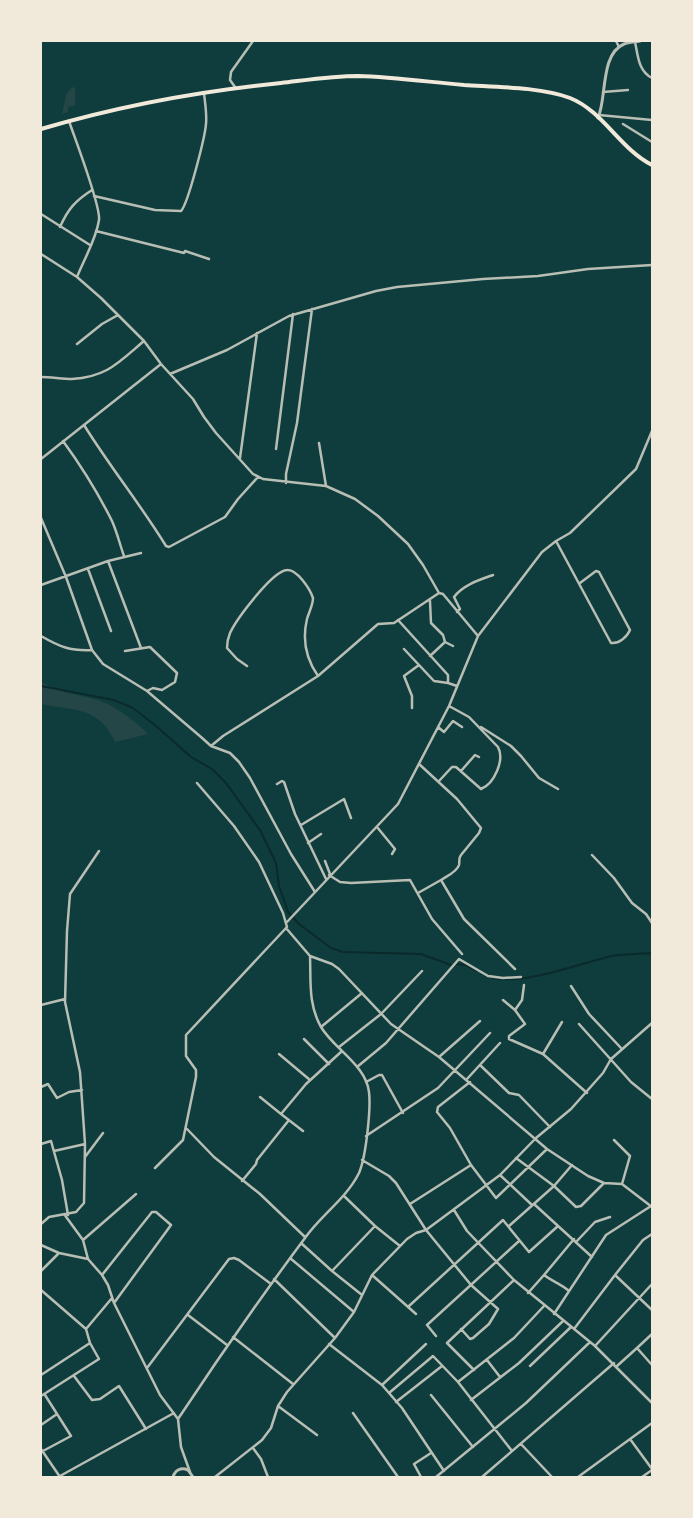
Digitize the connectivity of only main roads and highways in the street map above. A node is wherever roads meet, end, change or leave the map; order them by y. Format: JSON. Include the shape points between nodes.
{"nodes":[{"id":1,"x":41,"y":129,"type":"edge"},
{"id":2,"x":652,"y":165,"type":"edge"}],
"edges":[{"from":1,"to":2,"type":"highway","via":[[235,87],[359,76],[512,88],[560,95],[572,99],[599,117],[635,154]]}]}
